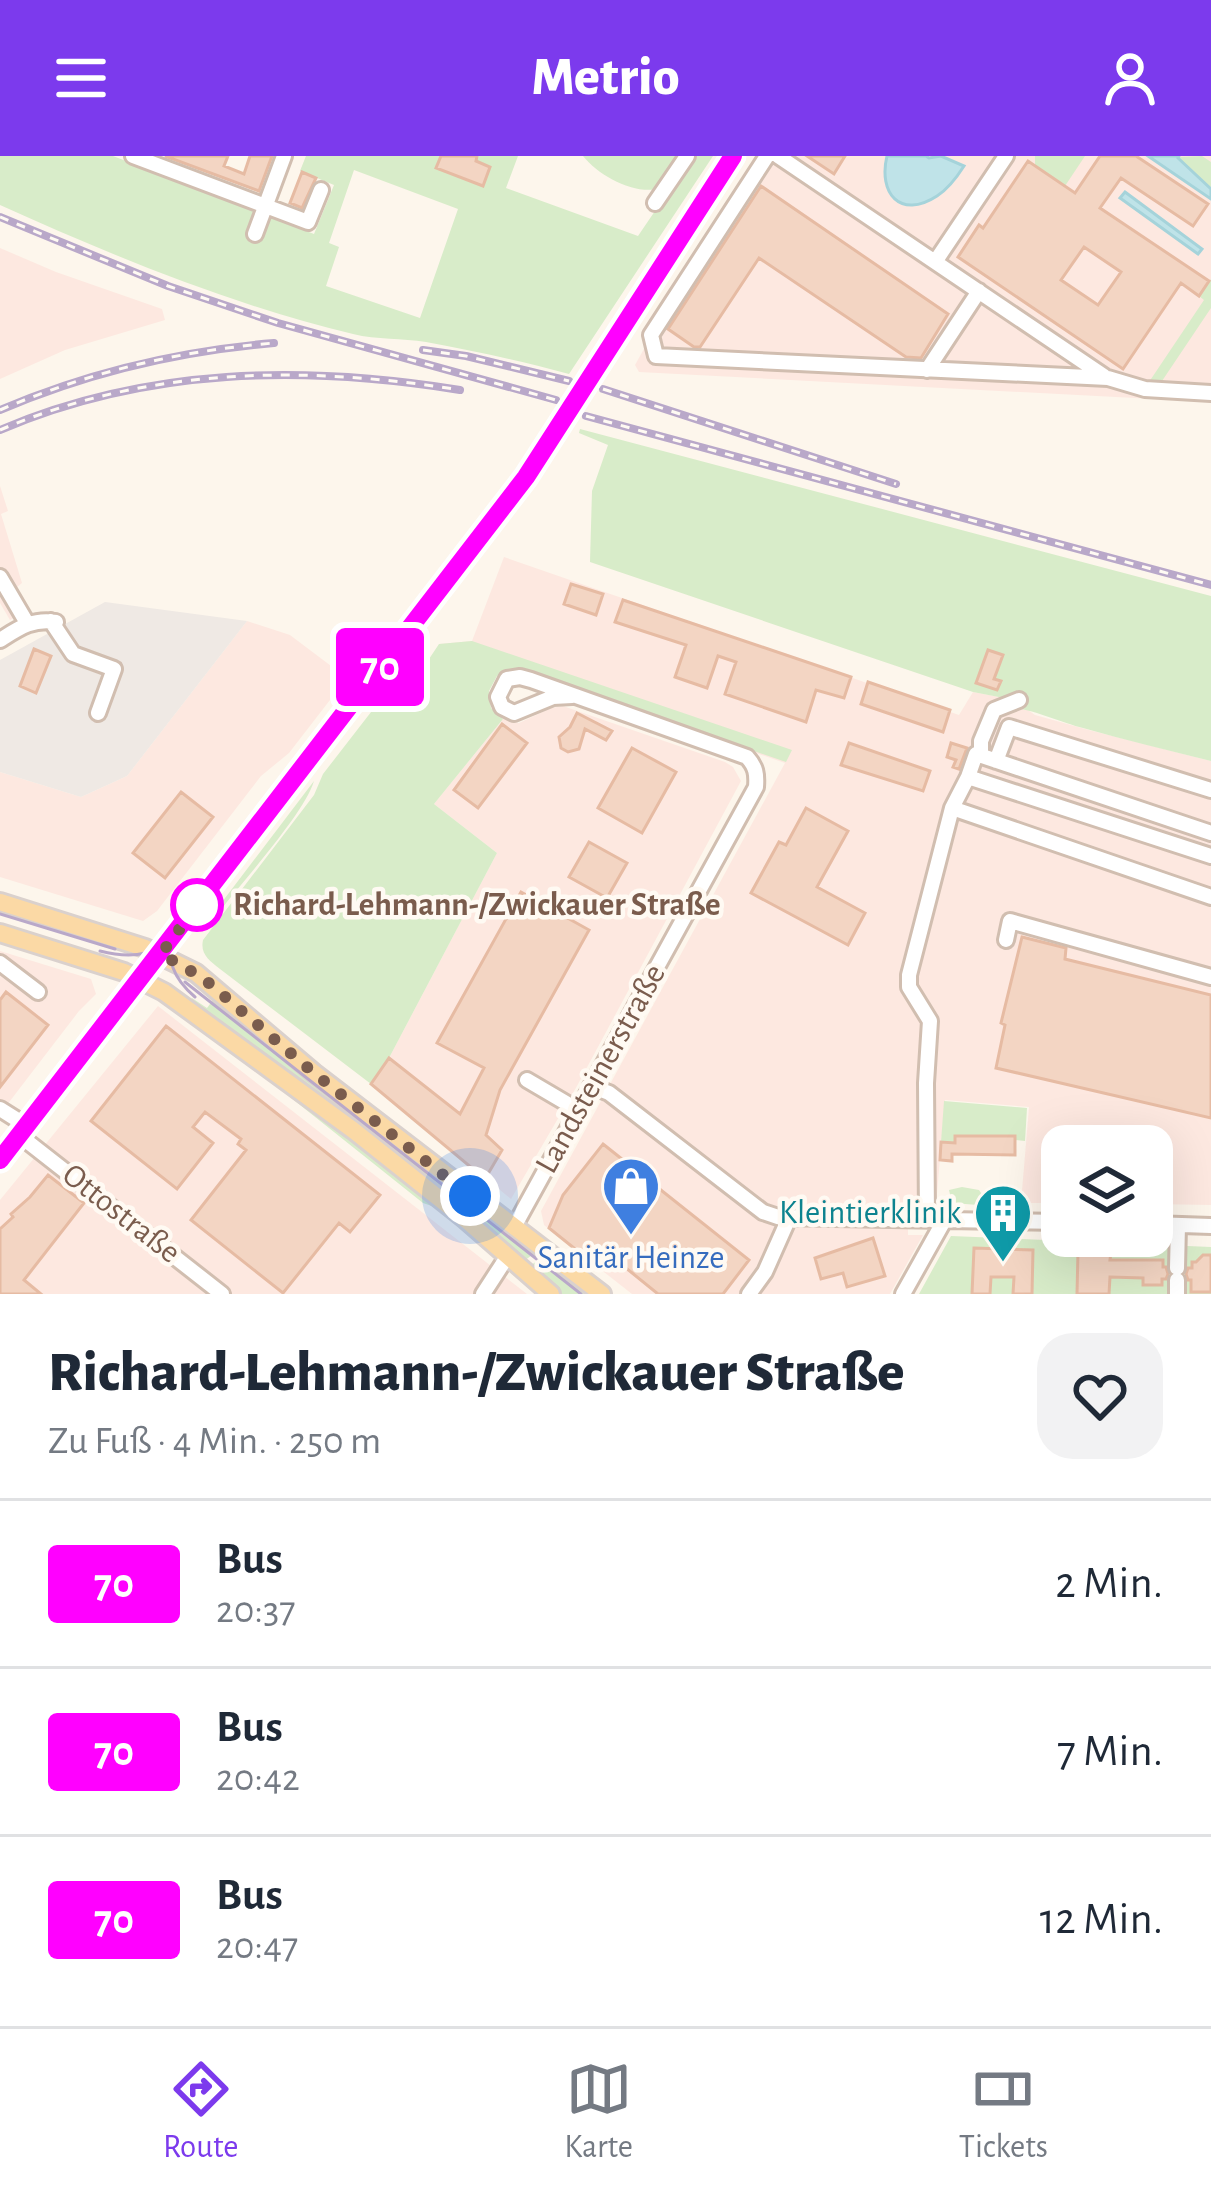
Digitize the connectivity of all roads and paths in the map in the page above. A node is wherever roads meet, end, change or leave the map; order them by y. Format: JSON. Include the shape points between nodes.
{"nodes":[{"id":1,"x":133,"y":156,"type":"edge"},
{"id":2,"x":284,"y":156,"type":"edge"},
{"id":3,"x":687,"y":156,"type":"edge"},
{"id":4,"x":733,"y":156,"type":"edge"},
{"id":5,"x":766,"y":156,"type":"edge"},
{"id":6,"x":778,"y":156,"type":"edge"},
{"id":7,"x":1006,"y":156,"type":"edge"},
{"id":8,"x":321,"y":190,"type":"dead end"},
{"id":9,"x":656,"y":202,"type":"dead end"},
{"id":10,"x":265,"y":207,"type":"junction"},
{"id":11,"x":255,"y":234,"type":"dead end"},
{"id":12,"x":935,"y":262,"type":"junction"},
{"id":13,"x":979,"y":291,"type":"junction"},
{"id":14,"x":927,"y":370,"type":"junction"},
{"id":15,"x":1108,"y":378,"type":"junction"},
{"id":16,"x":1211,"y":393,"type":"edge"},
{"id":17,"x":0,"y":577,"type":"edge"},
{"id":18,"x":51,"y":621,"type":"junction"},
{"id":19,"x":27,"y":623,"type":"junction"},
{"id":20,"x":0,"y":640,"type":"edge"},
{"id":21,"x":80,"y":649,"type":"dead end"},
{"id":22,"x":572,"y":696,"type":"junction"},
{"id":23,"x":1019,"y":700,"type":"dead end"},
{"id":24,"x":98,"y":713,"type":"dead end"},
{"id":25,"x":984,"y":756,"type":"junction"},
{"id":26,"x":968,"y":777,"type":"junction"},
{"id":27,"x":1211,"y":790,"type":"edge"},
{"id":28,"x":952,"y":808,"type":"junction"},
{"id":29,"x":1211,"y":832,"type":"edge"},
{"id":30,"x":1211,"y":856,"type":"edge"},
{"id":31,"x":1211,"y":897,"type":"edge"},
{"id":32,"x":0,"y":902,"type":"edge"},
{"id":33,"x":0,"y":933,"type":"edge"},
{"id":34,"x":1006,"y":940,"type":"dead end"},
{"id":35,"x":161,"y":954,"type":"junction"},
{"id":36,"x":0,"y":963,"type":"edge"},
{"id":37,"x":1211,"y":977,"type":"edge"},
{"id":38,"x":142,"y":979,"type":"junction"},
{"id":39,"x":38,"y":992,"type":"dead end"},
{"id":40,"x":527,"y":1080,"type":"dead end"},
{"id":41,"x":591,"y":1086,"type":"junction"},
{"id":42,"x":0,"y":1109,"type":"edge"},
{"id":43,"x":578,"y":1109,"type":"junction"},
{"id":44,"x":23,"y":1130,"type":"junction"},
{"id":45,"x":0,"y":1160,"type":"edge"},
{"id":46,"x":794,"y":1218,"type":"junction"},
{"id":47,"x":927,"y":1218,"type":"junction"},
{"id":48,"x":945,"y":1219,"type":"junction"},
{"id":49,"x":1041,"y":1221,"type":"edge"},
{"id":50,"x":1173,"y":1225,"type":"edge"},
{"id":51,"x":1178,"y":1225,"type":"junction"},
{"id":52,"x":1211,"y":1226,"type":"edge"},
{"id":53,"x":514,"y":1227,"type":"junction"},
{"id":54,"x":507,"y":1257,"type":"junction"},
{"id":55,"x":1177,"y":1280,"type":"edge"},
{"id":56,"x":222,"y":1294,"type":"edge"},
{"id":57,"x":483,"y":1294,"type":"edge"},
{"id":58,"x":551,"y":1294,"type":"edge"},
{"id":59,"x":602,"y":1294,"type":"edge"},
{"id":60,"x":749,"y":1294,"type":"edge"},
{"id":61,"x":903,"y":1294,"type":"edge"}],
"edges":[{"from":1,"to":10,"type":"street"},
{"from":2,"to":10,"type":"street"},
{"from":3,"to":9,"type":"street"},
{"from":4,"to":35,"type":"main road","bridge":true,"via":[[538,460]]},
{"from":5,"to":14,"type":"street","via":[[651,335],[656,356]]},
{"from":6,"to":12,"type":"street"},
{"from":7,"to":12,"type":"street"},
{"from":8,"to":10,"type":"street","via":[[308,223]]},
{"from":10,"to":11,"type":"street"},
{"from":12,"to":13,"type":"street"},
{"from":13,"to":14,"type":"street"},
{"from":13,"to":15,"type":"street"},
{"from":14,"to":15,"type":"street"},
{"from":15,"to":16,"type":"street"},
{"from":17,"to":19,"type":"street"},
{"from":18,"to":19,"type":"street"},
{"from":18,"to":21,"type":"street","via":[[64,625]]},
{"from":18,"to":24,"type":"street","via":[[73,654],[114,669]]},
{"from":19,"to":20,"type":"street"},
{"from":22,"to":22,"type":"street","name":"Landsteinerstraße","via":[[512,676],[498,697],[514,713]]},
{"from":22,"to":41,"type":"street","name":"Landsteinerstraße","via":[[747,757],[757,774]]},
{"from":23,"to":25,"type":"street","via":[[994,710],[981,741]]},
{"from":25,"to":26,"type":"street"},
{"from":25,"to":27,"type":"street","via":[[1009,727]]},
{"from":25,"to":29,"type":"street"},
{"from":26,"to":28,"type":"street"},
{"from":26,"to":30,"type":"street"},
{"from":28,"to":31,"type":"street"},
{"from":28,"to":47,"type":"street","via":[[909,975],[930,1021]]},
{"from":32,"to":35,"type":"main road"},
{"from":33,"to":38,"type":"main road"},
{"from":34,"to":37,"type":"street","via":[[1010,921]]},
{"from":35,"to":38,"type":"main road"},
{"from":35,"to":53,"type":"main road","via":[[203,978]]},
{"from":36,"to":39,"type":"street"},
{"from":38,"to":44,"type":"main road"},
{"from":38,"to":54,"type":"main road","via":[[282,1076]]},
{"from":40,"to":43,"type":"street"},
{"from":41,"to":43,"type":"street","name":"Landsteinerstraße"},
{"from":41,"to":46,"type":"street","via":[[763,1212]]},
{"from":42,"to":44,"type":"street","name":"Ottostraße"},
{"from":43,"to":53,"type":"street","name":"Landsteinerstraße"},
{"from":44,"to":45,"type":"main road"},
{"from":44,"to":56,"type":"street","name":"Ottostraße"},
{"from":46,"to":47,"type":"street"},
{"from":46,"to":60,"type":"street"},
{"from":47,"to":48,"type":"street"},
{"from":48,"to":49,"type":"street"},
{"from":48,"to":61,"type":"street"},
{"from":50,"to":51,"type":"street"},
{"from":51,"to":52,"type":"street"},
{"from":51,"to":55,"type":"street"},
{"from":53,"to":59,"type":"main road"},
{"from":54,"to":57,"type":"street"},
{"from":54,"to":58,"type":"main road"}]}
